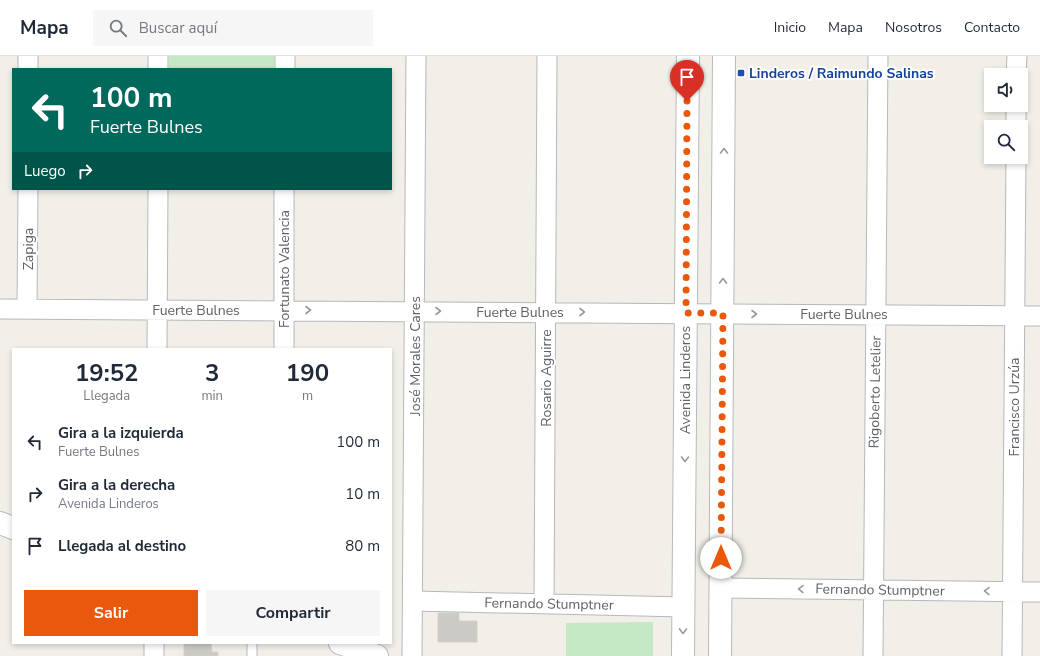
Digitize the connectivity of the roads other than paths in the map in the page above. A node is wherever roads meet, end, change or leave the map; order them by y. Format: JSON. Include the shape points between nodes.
{"nodes":[{"id":1,"x":28,"y":56,"type":"edge"},
{"id":2,"x":158,"y":56,"type":"edge"},
{"id":3,"x":285,"y":56,"type":"edge"},
{"id":4,"x":416,"y":56,"type":"edge"},
{"id":5,"x":547,"y":56,"type":"edge"},
{"id":6,"x":688,"y":56,"type":"edge"},
{"id":7,"x":724,"y":56,"type":"edge"},
{"id":8,"x":878,"y":56,"type":"edge"},
{"id":9,"x":1017,"y":56,"type":"edge"},
{"id":10,"x":28,"y":68,"type":"edge"},
{"id":11,"x":158,"y":68,"type":"edge"},
{"id":12,"x":285,"y":68,"type":"edge"},
{"id":13,"x":1016,"y":68,"type":"edge"},
{"id":14,"x":1016,"y":164,"type":"edge"},
{"id":15,"x":28,"y":190,"type":"edge"},
{"id":16,"x":158,"y":190,"type":"edge"},
{"id":17,"x":284,"y":190,"type":"edge"},
{"id":18,"x":0,"y":309,"type":"edge"},
{"id":19,"x":27,"y":309,"type":"junction"},
{"id":20,"x":157,"y":309,"type":"junction"},
{"id":21,"x":284,"y":310,"type":"junction"},
{"id":22,"x":415,"y":311,"type":"junction"},
{"id":23,"x":546,"y":312,"type":"junction"},
{"id":24,"x":686,"y":313,"type":"junction"},
{"id":25,"x":723,"y":313,"type":"junction"},
{"id":26,"x":876,"y":314,"type":"junction"},
{"id":27,"x":1015,"y":315,"type":"junction"},
{"id":28,"x":1040,"y":316,"type":"edge"},
{"id":29,"x":157,"y":348,"type":"edge"},
{"id":30,"x":284,"y":348,"type":"edge"},
{"id":31,"x":0,"y":524,"type":"edge"},
{"id":32,"x":12,"y":528,"type":"edge"},
{"id":33,"x":721,"y":588,"type":"junction"},
{"id":34,"x":873,"y":590,"type":"junction"},
{"id":35,"x":1012,"y":592,"type":"junction"},
{"id":36,"x":1040,"y":592,"type":"edge"},
{"id":37,"x":413,"y":601,"type":"junction"},
{"id":38,"x":544,"y":604,"type":"junction"},
{"id":39,"x":684,"y":606,"type":"junction"},
{"id":40,"x":154,"y":644,"type":"edge"},
{"id":41,"x":252,"y":644,"type":"edge"},
{"id":42,"x":343,"y":644,"type":"edge"},
{"id":43,"x":154,"y":656,"type":"edge"},
{"id":44,"x":252,"y":656,"type":"edge"},
{"id":45,"x":377,"y":656,"type":"edge"},
{"id":46,"x":412,"y":656,"type":"edge"},
{"id":47,"x":683,"y":656,"type":"edge"},
{"id":48,"x":720,"y":656,"type":"edge"},
{"id":49,"x":873,"y":656,"type":"edge"},
{"id":50,"x":1012,"y":656,"type":"edge"}],
"edges":[{"from":1,"to":10,"type":"street"},
{"from":2,"to":11,"type":"street"},
{"from":3,"to":12,"type":"street"},
{"from":4,"to":22,"type":"street","name":"José Morales Cares"},
{"from":5,"to":23,"type":"street","name":"Rosario Aguirre"},
{"from":6,"to":24,"type":"street","name":"Avenida Linderos"},
{"from":25,"to":7,"type":"street","one_way":true},
{"from":8,"to":26,"type":"street","name":"Rigoberto Letelier"},
{"from":9,"to":13,"type":"street"},
{"from":14,"to":27,"type":"street","name":"Francisco Urzúa"},
{"from":15,"to":19,"type":"street","name":"Zapiga"},
{"from":16,"to":20,"type":"street"},
{"from":17,"to":21,"type":"street","name":"Fortunato Valencia"},
{"from":18,"to":19,"type":"street","name":"Fuerte Bulnes"},
{"from":19,"to":20,"type":"street","name":"Fuerte Bulnes"},
{"from":20,"to":21,"type":"street","name":"Fuerte Bulnes"},
{"from":20,"to":29,"type":"street"},
{"from":21,"to":22,"type":"street","name":"Fuerte Bulnes","one_way":true},
{"from":21,"to":30,"type":"street","name":"Fortunato Valencia"},
{"from":22,"to":23,"type":"street","name":"Fuerte Bulnes","one_way":true},
{"from":22,"to":37,"type":"street","name":"José Morales Cares"},
{"from":23,"to":24,"type":"street","name":"Fuerte Bulnes","one_way":true},
{"from":23,"to":38,"type":"street","name":"Rosario Aguirre"},
{"from":24,"to":25,"type":"street","name":"Fuerte Bulnes"},
{"from":24,"to":39,"type":"street","name":"Avenida Linderos","one_way":true},
{"from":25,"to":26,"type":"street","name":"Fuerte Bulnes","one_way":true},
{"from":25,"to":33,"type":"street"},
{"from":26,"to":27,"type":"street","name":"Fuerte Bulnes"},
{"from":26,"to":34,"type":"street","name":"Rigoberto Letelier"},
{"from":27,"to":28,"type":"street","name":"Fuerte Bulnes"},
{"from":27,"to":35,"type":"street","name":"Francisco Urzúa"},
{"from":31,"to":32,"type":"street"},
{"from":34,"to":33,"type":"street","name":"Fernando Stumptner","one_way":true},
{"from":33,"to":48,"type":"street"},
{"from":35,"to":34,"type":"street","name":"Fernando Stumptner","one_way":true},
{"from":34,"to":49,"type":"street","name":"Rigoberto Letelier"},
{"from":35,"to":36,"type":"street","name":"Fernando Stumptner"},
{"from":35,"to":50,"type":"street","name":"Francisco Urzúa"},
{"from":37,"to":38,"type":"street","name":"Fernando Stumptner"},
{"from":37,"to":46,"type":"street","name":"José Morales Cares"},
{"from":38,"to":39,"type":"street","name":"Fernando Stumptner"},
{"from":39,"to":47,"type":"street","name":"Avenida Linderos","one_way":true},
{"from":40,"to":43,"type":"street"},
{"from":41,"to":44,"type":"lane"},
{"from":42,"to":45,"type":"street"}]}
